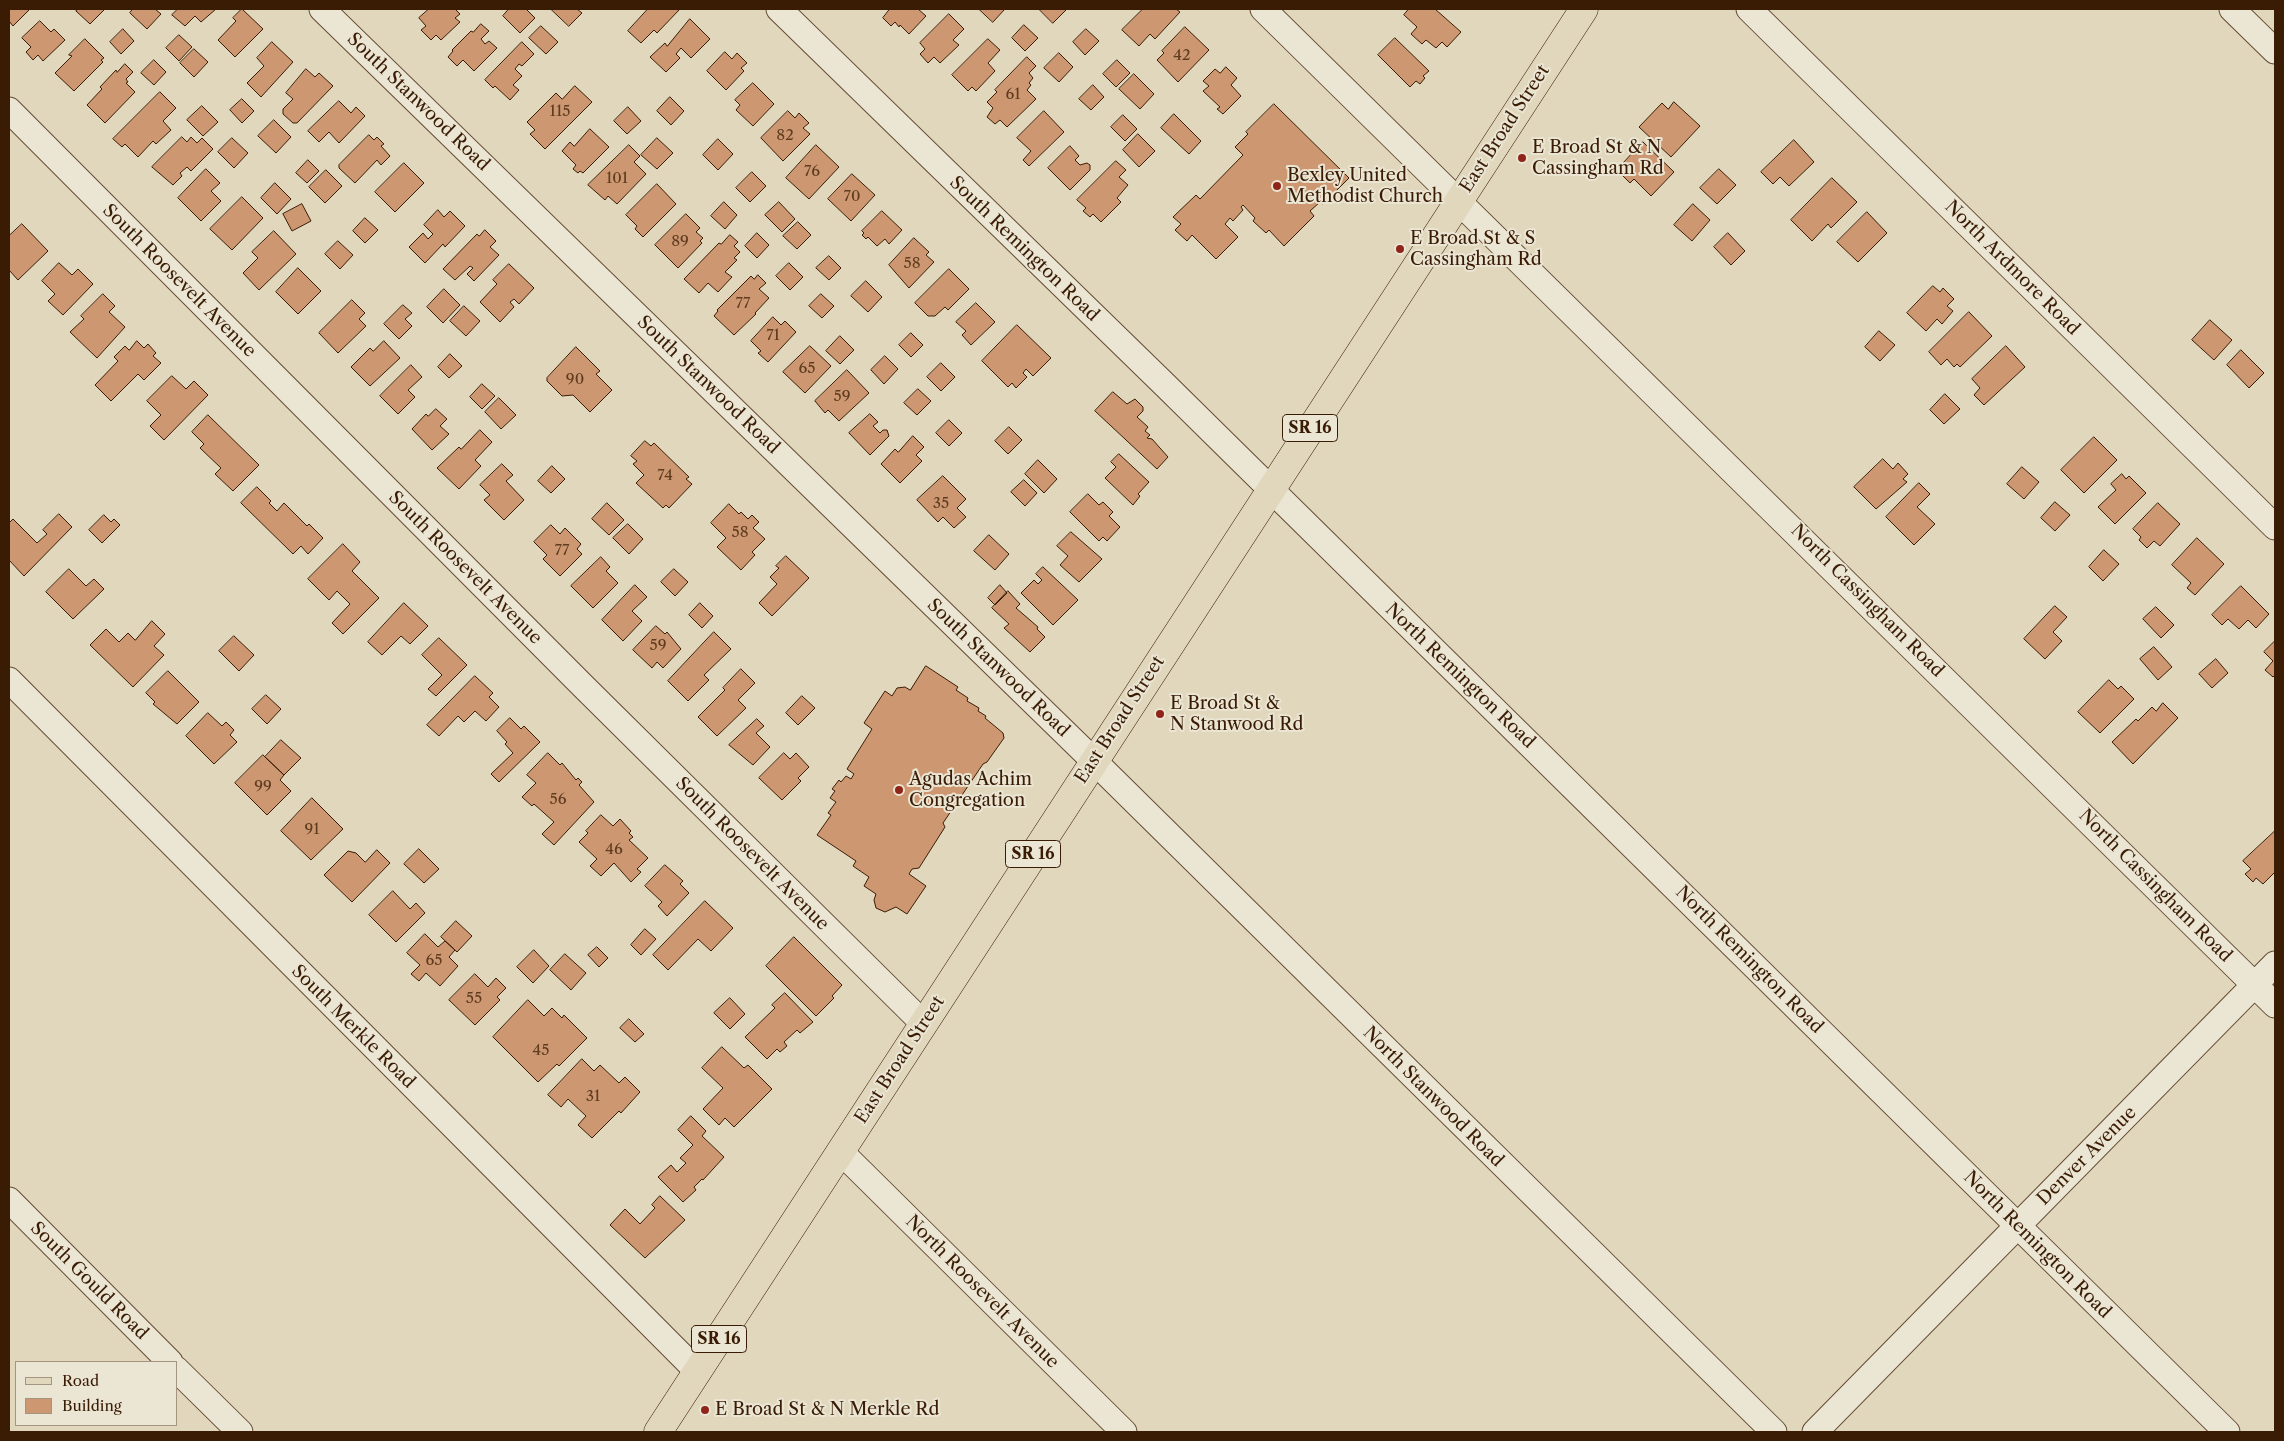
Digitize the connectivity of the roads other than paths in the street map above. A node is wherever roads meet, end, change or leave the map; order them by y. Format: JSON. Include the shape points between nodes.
{"nodes":[{"id":1,"x":322,"y":9,"type":"edge"},
{"id":2,"x":779,"y":9,"type":"edge"},
{"id":3,"x":1263,"y":9,"type":"edge"},
{"id":4,"x":1584,"y":9,"type":"edge"},
{"id":5,"x":1750,"y":9,"type":"edge"},
{"id":6,"x":2232,"y":9,"type":"edge"},
{"id":7,"x":2275,"y":52,"type":"edge"},
{"id":8,"x":9,"y":110,"type":"edge"},
{"id":9,"x":1459,"y":199,"type":"junction"},
{"id":10,"x":1270,"y":490,"type":"junction"},
{"id":11,"x":2275,"y":527,"type":"edge"},
{"id":12,"x":9,"y":680,"type":"edge"},
{"id":13,"x":1094,"y":761,"type":"junction"},
{"id":14,"x":2275,"y":964,"type":"edge"},
{"id":15,"x":2255,"y":985,"type":"junction"},
{"id":16,"x":2275,"y":1004,"type":"edge"},
{"id":17,"x":923,"y":1024,"type":"junction"},
{"id":18,"x":841,"y":1152,"type":"junction"},
{"id":19,"x":9,"y":1200,"type":"edge"},
{"id":20,"x":2018,"y":1226,"type":"junction"},
{"id":21,"x":169,"y":1361,"type":"edge"},
{"id":22,"x":178,"y":1371,"type":"edge"},
{"id":23,"x":698,"y":1372,"type":"junction"},
{"id":24,"x":240,"y":1432,"type":"edge"},
{"id":25,"x":658,"y":1432,"type":"edge"},
{"id":26,"x":1124,"y":1432,"type":"edge"},
{"id":27,"x":1774,"y":1432,"type":"edge"},
{"id":28,"x":1815,"y":1432,"type":"edge"},
{"id":29,"x":2227,"y":1432,"type":"edge"}],
"edges":[{"from":1,"to":13,"type":"street","name":"South Stanwood Road"},
{"from":2,"to":10,"type":"street","name":"South Remington Road"},
{"from":3,"to":9,"type":"street","name":"North Cassingham Road"},
{"from":4,"to":9,"type":"main road","name":"East Broad Street","number":"SR 16"},
{"from":5,"to":11,"type":"street","name":"North Ardmore Road"},
{"from":6,"to":7,"type":"street"},
{"from":8,"to":17,"type":"street","name":"South Roosevelt Avenue"},
{"from":9,"to":10,"type":"main road","name":"East Broad Street","number":"SR 16"},
{"from":9,"to":15,"type":"street","name":"North Cassingham Road"},
{"from":10,"to":13,"type":"main road","name":"East Broad Street","number":"SR 16"},
{"from":10,"to":20,"type":"street","name":"North Remington Road"},
{"from":12,"to":23,"type":"street","name":"South Merkle Road"},
{"from":13,"to":17,"type":"main road","name":"East Broad Street","number":"SR 16"},
{"from":13,"to":27,"type":"street","name":"North Stanwood Road"},
{"from":14,"to":15,"type":"street","name":"Denver Avenue"},
{"from":15,"to":16,"type":"street","name":"North Cassingham Road"},
{"from":15,"to":20,"type":"street","name":"Denver Avenue"},
{"from":17,"to":18,"type":"main road","name":"East Broad Street","number":"SR 16"},
{"from":18,"to":23,"type":"main road","name":"East Broad Street","number":"SR 16"},
{"from":18,"to":26,"type":"street","name":"North Roosevelt Avenue"},
{"from":19,"to":21,"type":"street","name":"South Gould Road"},
{"from":20,"to":28,"type":"street","name":"Denver Avenue"},
{"from":20,"to":29,"type":"street","name":"North Remington Road"},
{"from":22,"to":24,"type":"street"},
{"from":23,"to":25,"type":"main road","name":"East Broad Street","number":"SR 16"}]}
